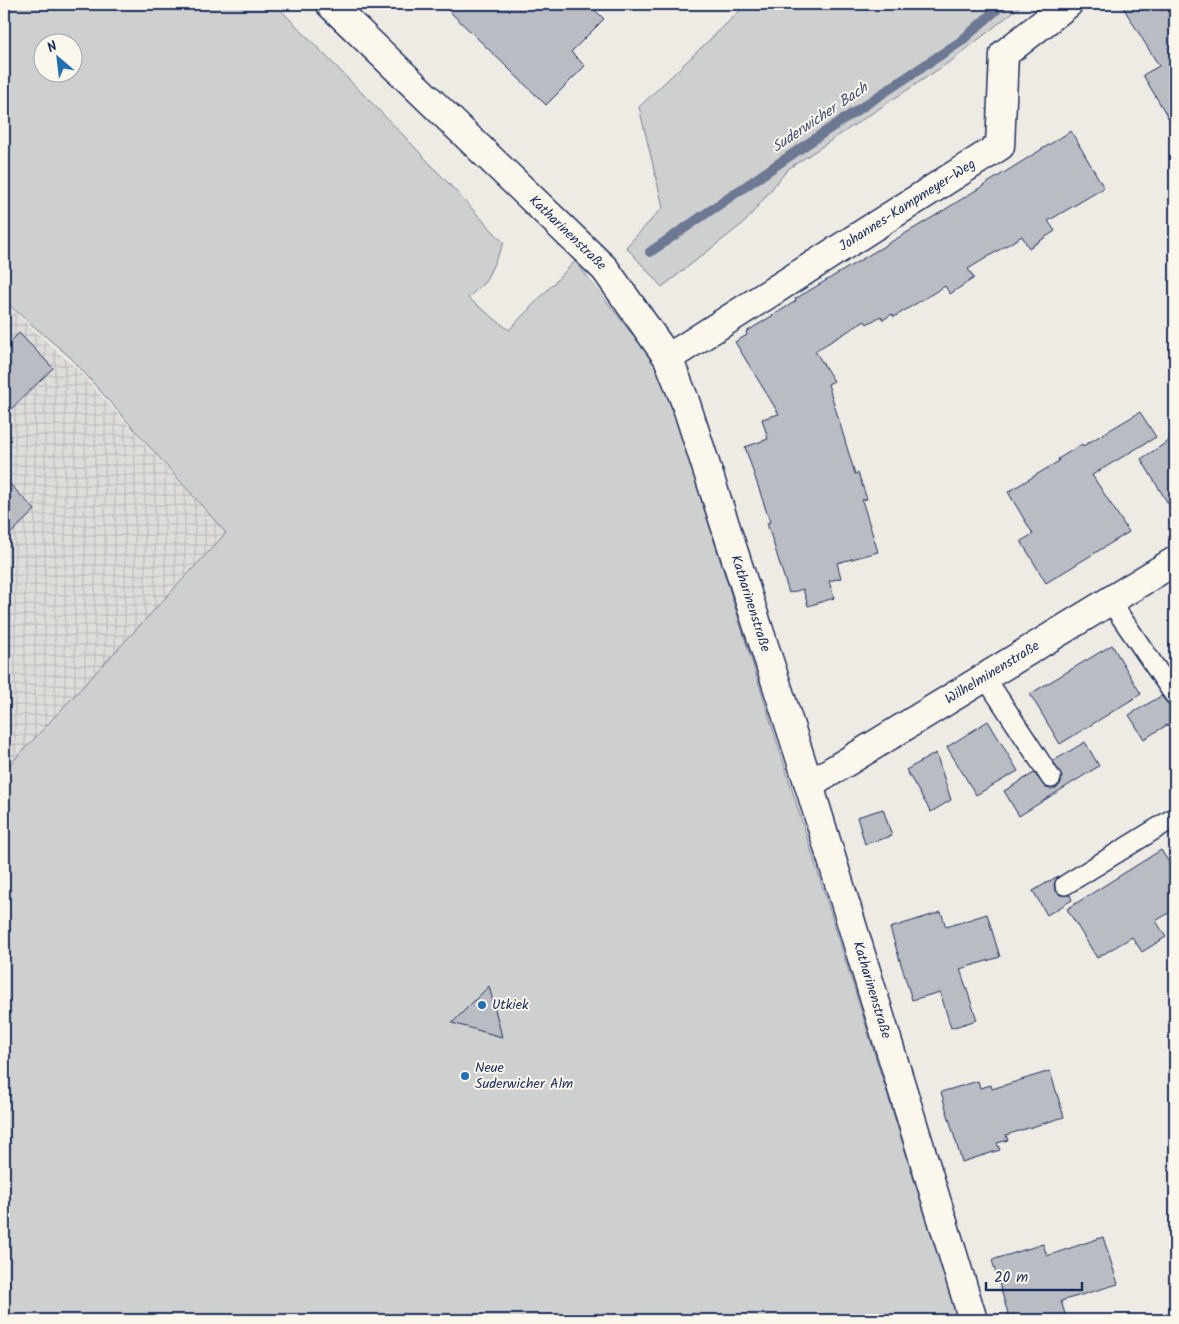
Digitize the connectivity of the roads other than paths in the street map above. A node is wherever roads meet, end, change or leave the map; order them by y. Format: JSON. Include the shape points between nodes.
{"nodes":[{"id":1,"x":330,"y":4,"type":"edge"},
{"id":2,"x":1068,"y":4,"type":"edge"},
{"id":3,"x":668,"y":358,"type":"junction"},
{"id":4,"x":1175,"y":561,"type":"edge"},
{"id":5,"x":1110,"y":601,"type":"junction"},
{"id":6,"x":985,"y":677,"type":"junction"},
{"id":7,"x":1175,"y":696,"type":"edge"},
{"id":8,"x":1051,"y":778,"type":"dead end"},
{"id":9,"x":809,"y":785,"type":"junction"},
{"id":10,"x":1175,"y":817,"type":"edge"},
{"id":11,"x":1065,"y":885,"type":"dead end"},
{"id":12,"x":972,"y":1320,"type":"edge"}],
"edges":[{"from":1,"to":3,"type":"street","name":"Katharinenstraße","via":[[605,270]]},
{"from":2,"to":3,"type":"street","name":"Johannes-Kampmeyer-Weg","via":[[1004,54],[1000,146]]},
{"from":3,"to":9,"type":"street","name":"Katharinenstraße","via":[[685,401]]},
{"from":4,"to":5,"type":"street","name":"Wilhelminenstraße"},
{"from":5,"to":6,"type":"street","name":"Wilhelminenstraße"},
{"from":5,"to":7,"type":"lane"},
{"from":6,"to":8,"type":"lane"},
{"from":6,"to":9,"type":"street","name":"Wilhelminenstraße"},
{"from":9,"to":12,"type":"street","name":"Katharinenstraße"},
{"from":10,"to":11,"type":"lane"}]}
